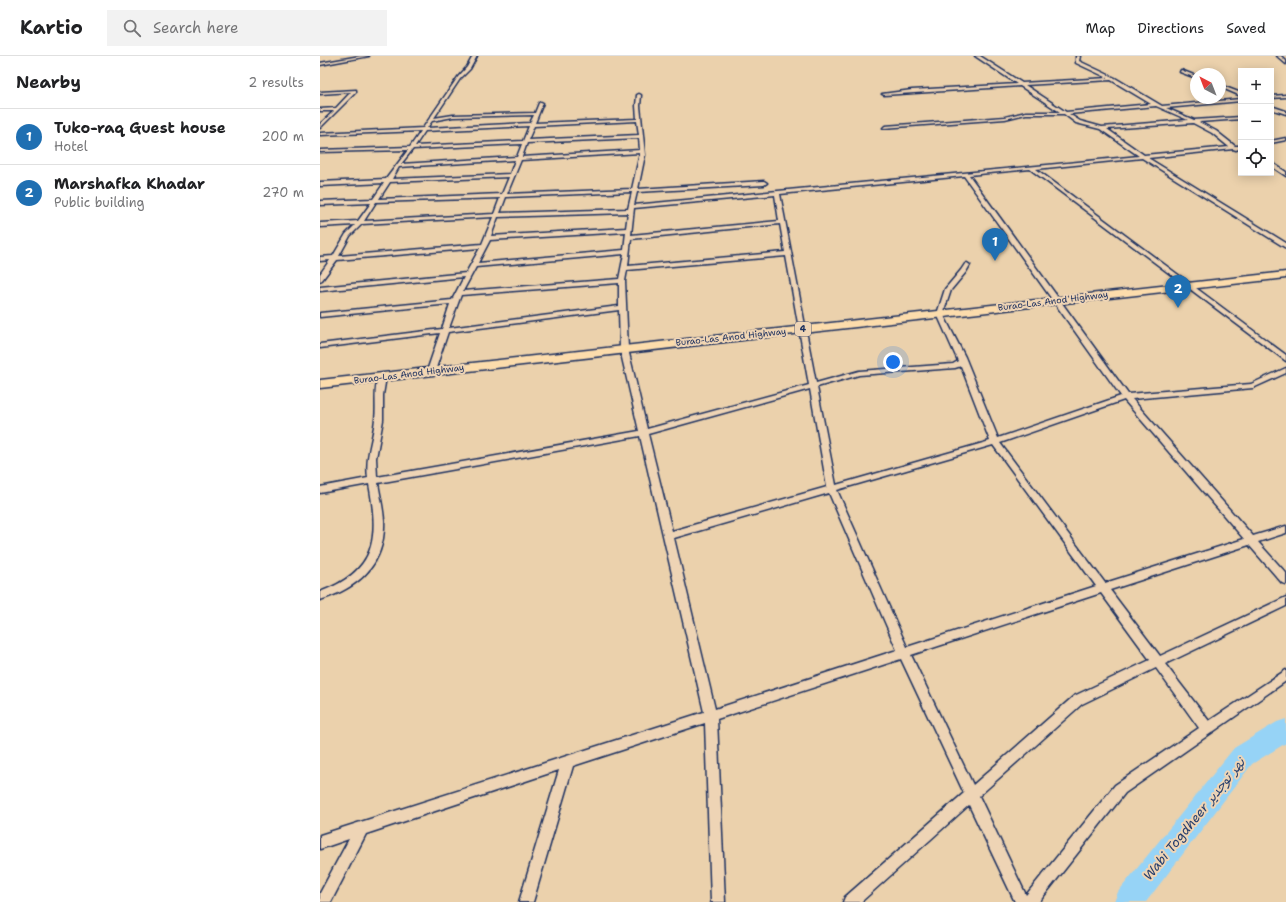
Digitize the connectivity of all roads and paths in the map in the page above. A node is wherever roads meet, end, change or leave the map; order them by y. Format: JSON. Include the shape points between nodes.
{"nodes":[{"id":1,"x":367,"y":56,"type":"edge"},
{"id":2,"x":475,"y":56,"type":"edge"},
{"id":3,"x":977,"y":56,"type":"edge"},
{"id":4,"x":1078,"y":56,"type":"edge"},
{"id":5,"x":1279,"y":56,"type":"edge"},
{"id":6,"x":1286,"y":63,"type":"edge"},
{"id":7,"x":320,"y":64,"type":"edge"},
{"id":8,"x":1181,"y":71,"type":"dead end"},
{"id":9,"x":1190,"y":74,"type":"edge"},
{"id":10,"x":1114,"y":79,"type":"junction"},
{"id":11,"x":1020,"y":84,"type":"junction"},
{"id":12,"x":1226,"y":89,"type":"edge"},
{"id":13,"x":320,"y":93,"type":"edge"},
{"id":14,"x":884,"y":94,"type":"dead end"},
{"id":15,"x":1238,"y":94,"type":"edge"},
{"id":16,"x":639,"y":95,"type":"dead end"},
{"id":17,"x":1286,"y":96,"type":"edge"},
{"id":18,"x":1274,"y":97,"type":"edge"},
{"id":19,"x":1238,"y":100,"type":"edge"},
{"id":20,"x":541,"y":103,"type":"dead end"},
{"id":21,"x":1160,"y":106,"type":"junction"},
{"id":22,"x":1274,"y":108,"type":"edge"},
{"id":23,"x":338,"y":109,"type":"junction"},
{"id":24,"x":320,"y":110,"type":"edge"},
{"id":25,"x":1065,"y":112,"type":"junction"},
{"id":26,"x":536,"y":114,"type":"junction"},
{"id":27,"x":1274,"y":114,"type":"edge"},
{"id":28,"x":1238,"y":118,"type":"edge"},
{"id":29,"x":430,"y":120,"type":"junction"},
{"id":30,"x":640,"y":120,"type":"junction"},
{"id":31,"x":1193,"y":122,"type":"junction"},
{"id":32,"x":532,"y":125,"type":"junction"},
{"id":33,"x":320,"y":127,"type":"edge"},
{"id":34,"x":885,"y":127,"type":"dead end"},
{"id":35,"x":1102,"y":128,"type":"junction"},
{"id":36,"x":424,"y":130,"type":"junction"},
{"id":37,"x":320,"y":134,"type":"edge"},
{"id":38,"x":641,"y":136,"type":"junction"},
{"id":39,"x":1286,"y":139,"type":"edge"},
{"id":40,"x":1274,"y":141,"type":"edge"},
{"id":41,"x":526,"y":142,"type":"junction"},
{"id":42,"x":1238,"y":147,"type":"edge"},
{"id":43,"x":412,"y":148,"type":"junction"},
{"id":44,"x":1234,"y":148,"type":"junction"},
{"id":45,"x":1238,"y":150,"type":"edge"},
{"id":46,"x":320,"y":151,"type":"edge"},
{"id":47,"x":643,"y":151,"type":"junction"},
{"id":48,"x":1144,"y":157,"type":"junction"},
{"id":49,"x":519,"y":158,"type":"junction"},
{"id":50,"x":398,"y":166,"type":"junction"},
{"id":51,"x":1274,"y":166,"type":"edge"},
{"id":52,"x":1032,"y":168,"type":"junction"},
{"id":53,"x":965,"y":174,"type":"junction"},
{"id":54,"x":1286,"y":174,"type":"edge"},
{"id":55,"x":512,"y":175,"type":"junction"},
{"id":56,"x":388,"y":181,"type":"junction"},
{"id":57,"x":764,"y":183,"type":"dead end"},
{"id":58,"x":320,"y":184,"type":"edge"},
{"id":59,"x":635,"y":190,"type":"junction"},
{"id":60,"x":777,"y":192,"type":"junction"},
{"id":61,"x":505,"y":195,"type":"junction"},
{"id":62,"x":375,"y":200,"type":"junction"},
{"id":63,"x":320,"y":203,"type":"edge"},
{"id":64,"x":631,"y":209,"type":"junction"},
{"id":65,"x":498,"y":215,"type":"junction"},
{"id":66,"x":782,"y":222,"type":"junction"},
{"id":67,"x":360,"y":223,"type":"junction"},
{"id":68,"x":320,"y":225,"type":"edge"},
{"id":69,"x":629,"y":234,"type":"junction"},
{"id":70,"x":487,"y":238,"type":"junction"},
{"id":71,"x":484,"y":246,"type":"junction"},
{"id":72,"x":1286,"y":246,"type":"edge"},
{"id":73,"x":627,"y":252,"type":"junction"},
{"id":74,"x":788,"y":254,"type":"junction"},
{"id":75,"x":335,"y":258,"type":"junction"},
{"id":76,"x":320,"y":259,"type":"edge"},
{"id":77,"x":473,"y":265,"type":"junction"},
{"id":78,"x":967,"y":265,"type":"dead end"},
{"id":79,"x":625,"y":268,"type":"junction"},
{"id":80,"x":1286,"y":274,"type":"edge"},
{"id":81,"x":468,"y":275,"type":"junction"},
{"id":82,"x":320,"y":279,"type":"edge"},
{"id":83,"x":622,"y":281,"type":"junction"},
{"id":84,"x":1188,"y":285,"type":"junction"},
{"id":85,"x":320,"y":289,"type":"edge"},
{"id":86,"x":458,"y":294,"type":"junction"},
{"id":87,"x":1056,"y":301,"type":"junction"},
{"id":88,"x":454,"y":302,"type":"junction"},
{"id":89,"x":622,"y":308,"type":"junction"},
{"id":90,"x":940,"y":314,"type":"junction"},
{"id":91,"x":320,"y":316,"type":"edge"},
{"id":92,"x":803,"y":329,"type":"junction"},
{"id":93,"x":445,"y":331,"type":"junction"},
{"id":94,"x":320,"y":346,"type":"edge"},
{"id":95,"x":624,"y":349,"type":"junction"},
{"id":96,"x":961,"y":357,"type":"junction"},
{"id":97,"x":1286,"y":359,"type":"edge"},
{"id":98,"x":1286,"y":370,"type":"edge"},
{"id":99,"x":431,"y":371,"type":"junction"},
{"id":100,"x":382,"y":377,"type":"junction"},
{"id":101,"x":320,"y":384,"type":"edge"},
{"id":102,"x":813,"y":386,"type":"junction"},
{"id":103,"x":1126,"y":397,"type":"junction"},
{"id":104,"x":644,"y":433,"type":"junction"},
{"id":105,"x":995,"y":442,"type":"junction"},
{"id":106,"x":372,"y":481,"type":"junction"},
{"id":107,"x":832,"y":489,"type":"junction"},
{"id":108,"x":320,"y":490,"type":"edge"},
{"id":109,"x":1286,"y":529,"type":"edge"},
{"id":110,"x":668,"y":536,"type":"junction"},
{"id":111,"x":1251,"y":540,"type":"junction"},
{"id":112,"x":1286,"y":580,"type":"edge"},
{"id":113,"x":1104,"y":588,"type":"junction"},
{"id":114,"x":320,"y":596,"type":"edge"},
{"id":115,"x":1286,"y":601,"type":"edge"},
{"id":116,"x":904,"y":653,"type":"junction"},
{"id":117,"x":1158,"y":662,"type":"junction"},
{"id":118,"x":1286,"y":675,"type":"edge"},
{"id":119,"x":711,"y":716,"type":"junction"},
{"id":120,"x":1207,"y":729,"type":"junction"},
{"id":121,"x":568,"y":762,"type":"junction"},
{"id":122,"x":971,"y":795,"type":"junction"},
{"id":123,"x":362,"y":828,"type":"junction"},
{"id":124,"x":320,"y":842,"type":"edge"},
{"id":125,"x":323,"y":902,"type":"edge"},
{"id":126,"x":526,"y":902,"type":"edge"},
{"id":127,"x":718,"y":902,"type":"edge"},
{"id":128,"x":850,"y":902,"type":"edge"},
{"id":129,"x":1022,"y":902,"type":"edge"},
{"id":130,"x":1030,"y":902,"type":"edge"}],
"edges":[{"from":1,"to":7,"type":"street"},
{"from":2,"to":29,"type":"street"},
{"from":3,"to":11,"type":"street"},
{"from":4,"to":10,"type":"street","via":[[1077,62]]},
{"from":5,"to":6,"type":"street"},
{"from":8,"to":9,"type":"street"},
{"from":10,"to":11,"type":"street"},
{"from":10,"to":21,"type":"street"},
{"from":11,"to":14,"type":"street"},
{"from":11,"to":25,"type":"street"},
{"from":12,"to":15,"type":"street"},
{"from":13,"to":23,"type":"street","via":[[355,91]]},
{"from":16,"to":30,"type":"street"},
{"from":17,"to":18,"type":"street"},
{"from":19,"to":21,"type":"street"},
{"from":20,"to":26,"type":"street"},
{"from":21,"to":25,"type":"street"},
{"from":21,"to":31,"type":"street"},
{"from":22,"to":27,"type":"street","via":[[1286,113]]},
{"from":23,"to":24,"type":"street"},
{"from":23,"to":33,"type":"street"},
{"from":25,"to":34,"type":"street","via":[[1026,113],[1004,118]]},
{"from":25,"to":35,"type":"street","via":[[1078,122]]},
{"from":26,"to":29,"type":"street","via":[[453,116]]},
{"from":26,"to":32,"type":"street"},
{"from":28,"to":31,"type":"street"},
{"from":29,"to":36,"type":"street"},
{"from":30,"to":32,"type":"street"},
{"from":30,"to":38,"type":"street"},
{"from":31,"to":35,"type":"street"},
{"from":31,"to":44,"type":"street","via":[[1216,134]]},
{"from":32,"to":36,"type":"street"},
{"from":32,"to":41,"type":"street"},
{"from":35,"to":48,"type":"street"},
{"from":36,"to":37,"type":"street"},
{"from":36,"to":43,"type":"street"},
{"from":38,"to":41,"type":"street"},
{"from":38,"to":47,"type":"street"},
{"from":39,"to":40,"type":"street"},
{"from":41,"to":43,"type":"street"},
{"from":41,"to":49,"type":"street"},
{"from":42,"to":44,"type":"street"},
{"from":43,"to":46,"type":"street"},
{"from":43,"to":50,"type":"street"},
{"from":44,"to":45,"type":"street"},
{"from":44,"to":48,"type":"street"},
{"from":47,"to":49,"type":"street"},
{"from":47,"to":59,"type":"street"},
{"from":48,"to":52,"type":"street"},
{"from":48,"to":72,"type":"street"},
{"from":49,"to":50,"type":"street"},
{"from":49,"to":55,"type":"street"},
{"from":50,"to":56,"type":"street"},
{"from":51,"to":54,"type":"street"},
{"from":52,"to":53,"type":"street"},
{"from":52,"to":84,"type":"street"},
{"from":53,"to":60,"type":"street"},
{"from":53,"to":87,"type":"street"},
{"from":55,"to":56,"type":"street"},
{"from":55,"to":61,"type":"street"},
{"from":56,"to":58,"type":"street"},
{"from":56,"to":62,"type":"street"},
{"from":57,"to":59,"type":"street"},
{"from":59,"to":61,"type":"street"},
{"from":59,"to":64,"type":"street"},
{"from":60,"to":64,"type":"street"},
{"from":60,"to":66,"type":"street"},
{"from":61,"to":62,"type":"street"},
{"from":61,"to":65,"type":"street"},
{"from":62,"to":63,"type":"street"},
{"from":62,"to":67,"type":"street"},
{"from":64,"to":65,"type":"street"},
{"from":64,"to":69,"type":"street"},
{"from":65,"to":67,"type":"street"},
{"from":65,"to":70,"type":"street"},
{"from":66,"to":69,"type":"street"},
{"from":66,"to":74,"type":"street"},
{"from":67,"to":68,"type":"street"},
{"from":67,"to":75,"type":"street","via":[[348,235]]},
{"from":69,"to":70,"type":"street"},
{"from":69,"to":73,"type":"street"},
{"from":70,"to":71,"type":"street"},
{"from":71,"to":75,"type":"street"},
{"from":71,"to":77,"type":"street"},
{"from":73,"to":77,"type":"street"},
{"from":73,"to":79,"type":"street"},
{"from":74,"to":79,"type":"street"},
{"from":74,"to":92,"type":"street"},
{"from":75,"to":76,"type":"street"},
{"from":75,"to":82,"type":"street"},
{"from":77,"to":81,"type":"street"},
{"from":78,"to":90,"type":"street","via":[[948,289]]},
{"from":79,"to":83,"type":"street"},
{"from":80,"to":84,"type":"highway","name":"Burao-Las Anod Highway","number":"4"},
{"from":81,"to":85,"type":"street"},
{"from":81,"to":86,"type":"street"},
{"from":83,"to":86,"type":"street"},
{"from":83,"to":89,"type":"street"},
{"from":84,"to":87,"type":"highway","name":"Burao-Las Anod Highway","number":"4"},
{"from":84,"to":97,"type":"street"},
{"from":86,"to":88,"type":"street"},
{"from":87,"to":90,"type":"highway","name":"Burao-Las Anod Highway","number":"4"},
{"from":87,"to":103,"type":"street"},
{"from":88,"to":91,"type":"street"},
{"from":88,"to":93,"type":"street"},
{"from":89,"to":93,"type":"street"},
{"from":89,"to":95,"type":"street"},
{"from":90,"to":92,"type":"highway","name":"Burao-Las Anod Highway","number":"4"},
{"from":90,"to":96,"type":"street"},
{"from":92,"to":95,"type":"highway","name":"Burao-Las Anod Highway","number":"4"},
{"from":92,"to":102,"type":"street"},
{"from":93,"to":94,"type":"street"},
{"from":93,"to":99,"type":"street"},
{"from":95,"to":99,"type":"highway","name":"Burao-Las Anod Highway","number":"4"},
{"from":95,"to":104,"type":"street"},
{"from":96,"to":102,"type":"street","via":[[962,362],[950,368],[859,374]]},
{"from":96,"to":105,"type":"street"},
{"from":98,"to":103,"type":"street","via":[[1253,386]]},
{"from":99,"to":100,"type":"highway","name":"Burao-Las Anod Highway","number":"4"},
{"from":100,"to":101,"type":"highway","name":"Burao-Las Anod Highway","number":"4"},
{"from":100,"to":106,"type":"street","via":[[379,420],[371,456]]},
{"from":102,"to":104,"type":"street"},
{"from":102,"to":107,"type":"street"},
{"from":103,"to":105,"type":"street"},
{"from":103,"to":111,"type":"street"},
{"from":104,"to":106,"type":"street"},
{"from":104,"to":110,"type":"street"},
{"from":105,"to":107,"type":"street"},
{"from":105,"to":113,"type":"street"},
{"from":106,"to":108,"type":"street"},
{"from":106,"to":114,"type":"street","via":[[379,528],[378,545],[370,563],[352,581]]},
{"from":107,"to":110,"type":"street"},
{"from":107,"to":116,"type":"street"},
{"from":109,"to":111,"type":"street"},
{"from":110,"to":119,"type":"street"},
{"from":111,"to":112,"type":"street"},
{"from":111,"to":113,"type":"street"},
{"from":113,"to":116,"type":"street"},
{"from":113,"to":117,"type":"street"},
{"from":115,"to":117,"type":"street"},
{"from":116,"to":119,"type":"street"},
{"from":116,"to":122,"type":"street"},
{"from":117,"to":120,"type":"street"},
{"from":117,"to":122,"type":"street","via":[[1078,700]]},
{"from":118,"to":120,"type":"street"},
{"from":119,"to":121,"type":"street"},
{"from":119,"to":127,"type":"street"},
{"from":120,"to":130,"type":"street","via":[[1120,789]]},
{"from":121,"to":123,"type":"street"},
{"from":121,"to":126,"type":"street"},
{"from":122,"to":128,"type":"street"},
{"from":122,"to":129,"type":"street"},
{"from":123,"to":124,"type":"street"},
{"from":123,"to":125,"type":"street"}]}
